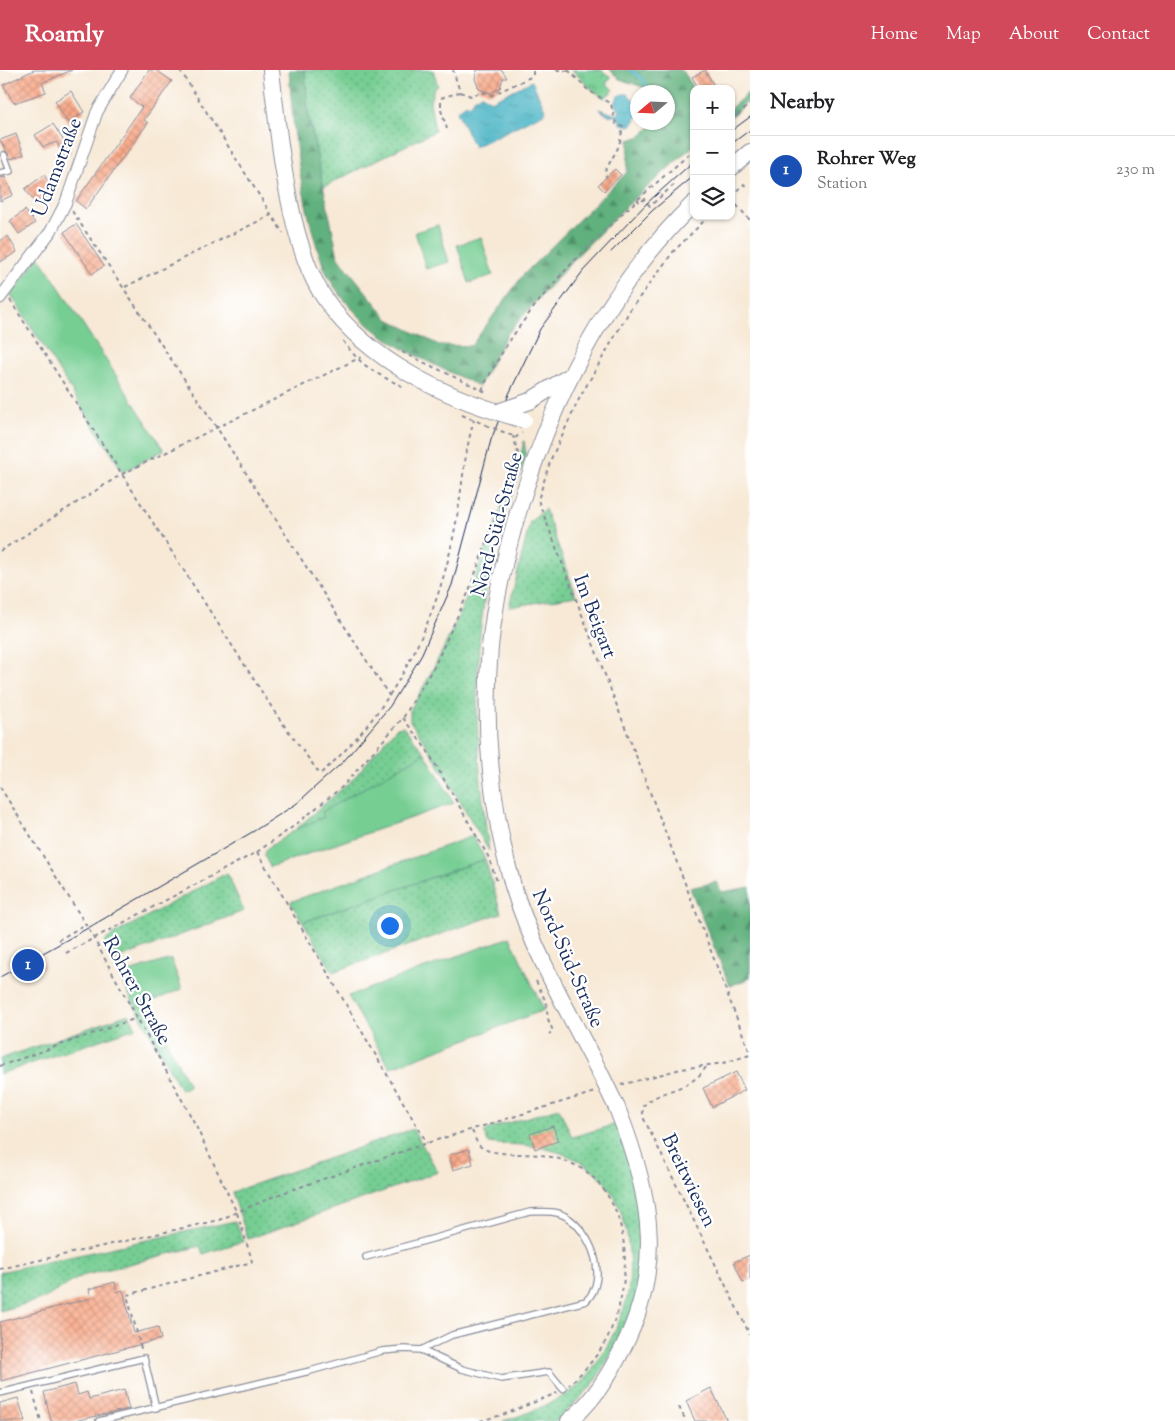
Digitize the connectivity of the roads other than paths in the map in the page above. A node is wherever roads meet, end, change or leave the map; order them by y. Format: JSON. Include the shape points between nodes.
{"nodes":[{"id":1,"x":122,"y":70,"type":"edge"},
{"id":2,"x":271,"y":70,"type":"edge"},
{"id":3,"x":750,"y":152,"type":"edge"},
{"id":4,"x":4,"y":155,"type":"dead end"},
{"id":5,"x":735,"y":165,"type":"edge"},
{"id":6,"x":0,"y":173,"type":"edge"},
{"id":7,"x":690,"y":206,"type":"edge"},
{"id":8,"x":3,"y":296,"type":"edge"},
{"id":9,"x":571,"y":375,"type":"junction"},
{"id":10,"x":484,"y":407,"type":"junction"},
{"id":11,"x":547,"y":427,"type":"junction"},
{"id":12,"x":528,"y":481,"type":"junction"},
{"id":13,"x":366,"y":1257,"type":"dead end"},
{"id":14,"x":421,"y":1350,"type":"junction"},
{"id":15,"x":563,"y":1389,"type":"road end"},
{"id":16,"x":0,"y":1394,"type":"edge"},
{"id":17,"x":156,"y":1408,"type":"junction"},
{"id":18,"x":99,"y":1421,"type":"edge"},
{"id":19,"x":568,"y":1421,"type":"edge"}],
"edges":[{"from":1,"to":8,"type":"street","name":"Udamstraße","via":[[97,112],[66,202],[51,231]]},
{"from":2,"to":10,"type":"main road","via":[[281,147],[300,243],[320,289],[345,323],[372,347],[438,388]]},
{"from":3,"to":5,"type":"main road"},
{"from":4,"to":6,"type":"lane","via":[[10,171]]},
{"from":7,"to":9,"type":"main road","name":"Nord-Süd-Straße","via":[[659,239],[612,301]]},
{"from":9,"to":10,"type":"main road","bridge":true,"via":[[530,402]]},
{"from":9,"to":11,"type":"main road","name":"Nord-Süd-Straße"},
{"from":9,"to":12,"type":"main road","via":[[550,445]]},
{"from":10,"to":11,"type":"main road","bridge":true},
{"from":11,"to":12,"type":"main road","name":"Nord-Süd-Straße"},
{"from":12,"to":19,"type":"main road","name":"Nord-Süd-Straße","bridge":true,"via":[[504,561],[492,627],[488,681],[491,772],[505,856],[527,925],[617,1108],[632,1147],[646,1197],[649,1250],[646,1279],[623,1349],[598,1388]]},
{"from":13,"to":14,"type":"lane","via":[[530,1212],[553,1212],[565,1216],[588,1240],[594,1256],[597,1282],[593,1294],[586,1300],[452,1335]]},
{"from":14,"to":15,"type":"lane","via":[[462,1369],[492,1378],[549,1372]]},
{"from":14,"to":17,"type":"lane","via":[[382,1351]]},
{"from":16,"to":17,"type":"lane","via":[[144,1358]]},
{"from":17,"to":18,"type":"lane"}]}
